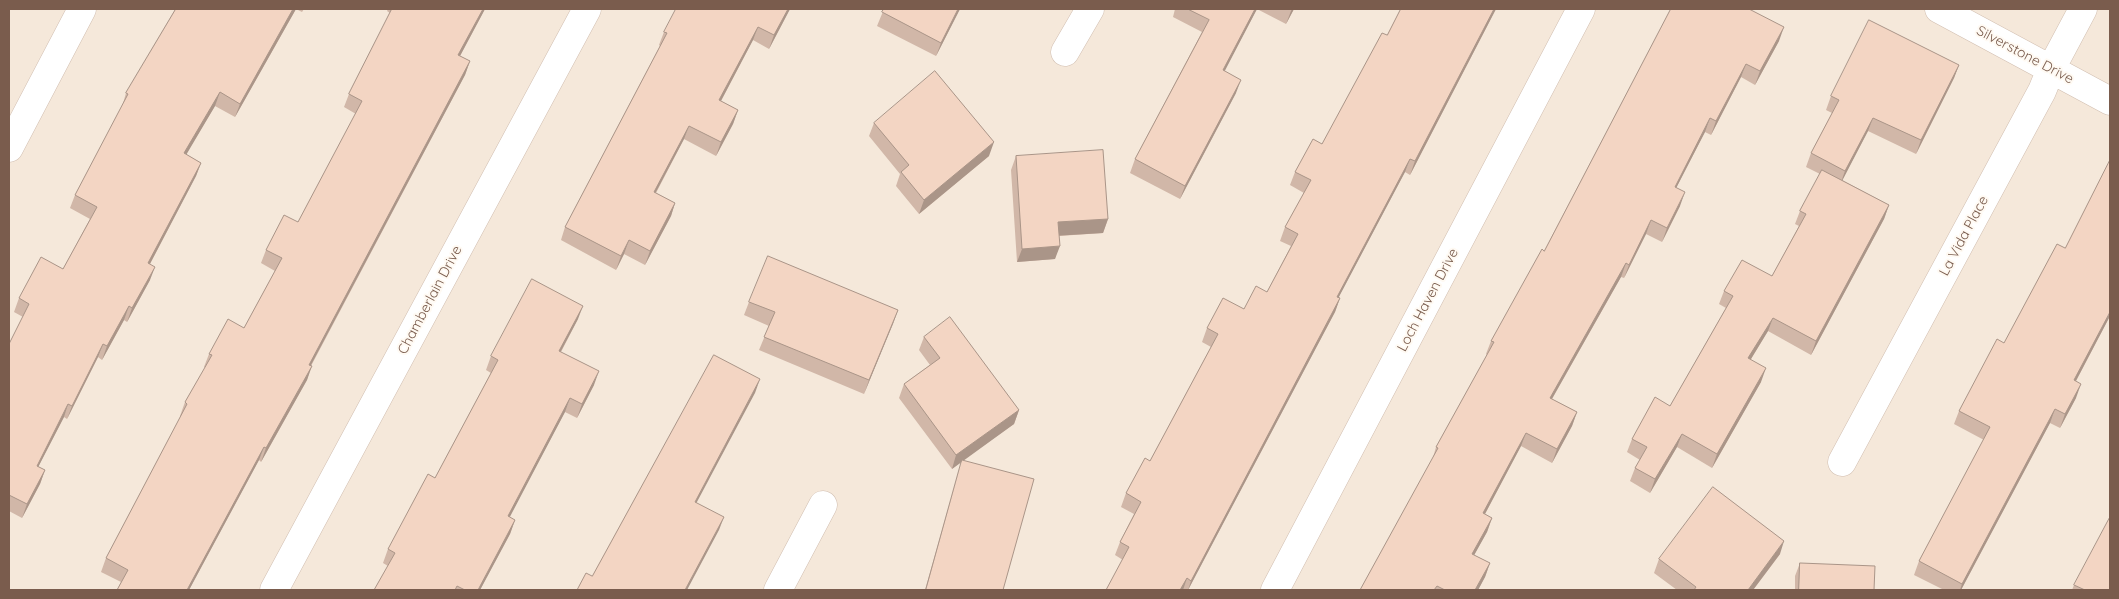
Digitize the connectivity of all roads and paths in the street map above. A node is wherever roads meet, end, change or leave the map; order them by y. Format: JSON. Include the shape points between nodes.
{"nodes":[{"id":1,"x":82,"y":9,"type":"edge"},
{"id":2,"x":587,"y":9,"type":"edge"},
{"id":3,"x":1090,"y":9,"type":"edge"},
{"id":4,"x":1581,"y":9,"type":"edge"},
{"id":5,"x":1939,"y":9,"type":"edge"},
{"id":6,"x":2083,"y":9,"type":"edge"},
{"id":7,"x":1065,"y":52,"type":"dead end"},
{"id":8,"x":2051,"y":69,"type":"junction"},
{"id":9,"x":2110,"y":101,"type":"edge"},
{"id":10,"x":9,"y":148,"type":"edge"},
{"id":11,"x":1842,"y":462,"type":"dead end"},
{"id":12,"x":822,"y":505,"type":"dead end"},
{"id":13,"x":274,"y":590,"type":"edge"},
{"id":14,"x":778,"y":590,"type":"edge"},
{"id":15,"x":1275,"y":590,"type":"edge"}],
"edges":[{"from":1,"to":10,"type":"street"},
{"from":2,"to":13,"type":"street","name":"Chamberlain Drive"},
{"from":3,"to":7,"type":"street"},
{"from":4,"to":15,"type":"street","name":"Loch Haven Drive"},
{"from":5,"to":8,"type":"street","name":"Silverstone Drive"},
{"from":6,"to":8,"type":"street","name":"La Vida Place"},
{"from":8,"to":9,"type":"street","name":"Silverstone Drive"},
{"from":8,"to":11,"type":"street","name":"La Vida Place"},
{"from":12,"to":14,"type":"street"}]}
